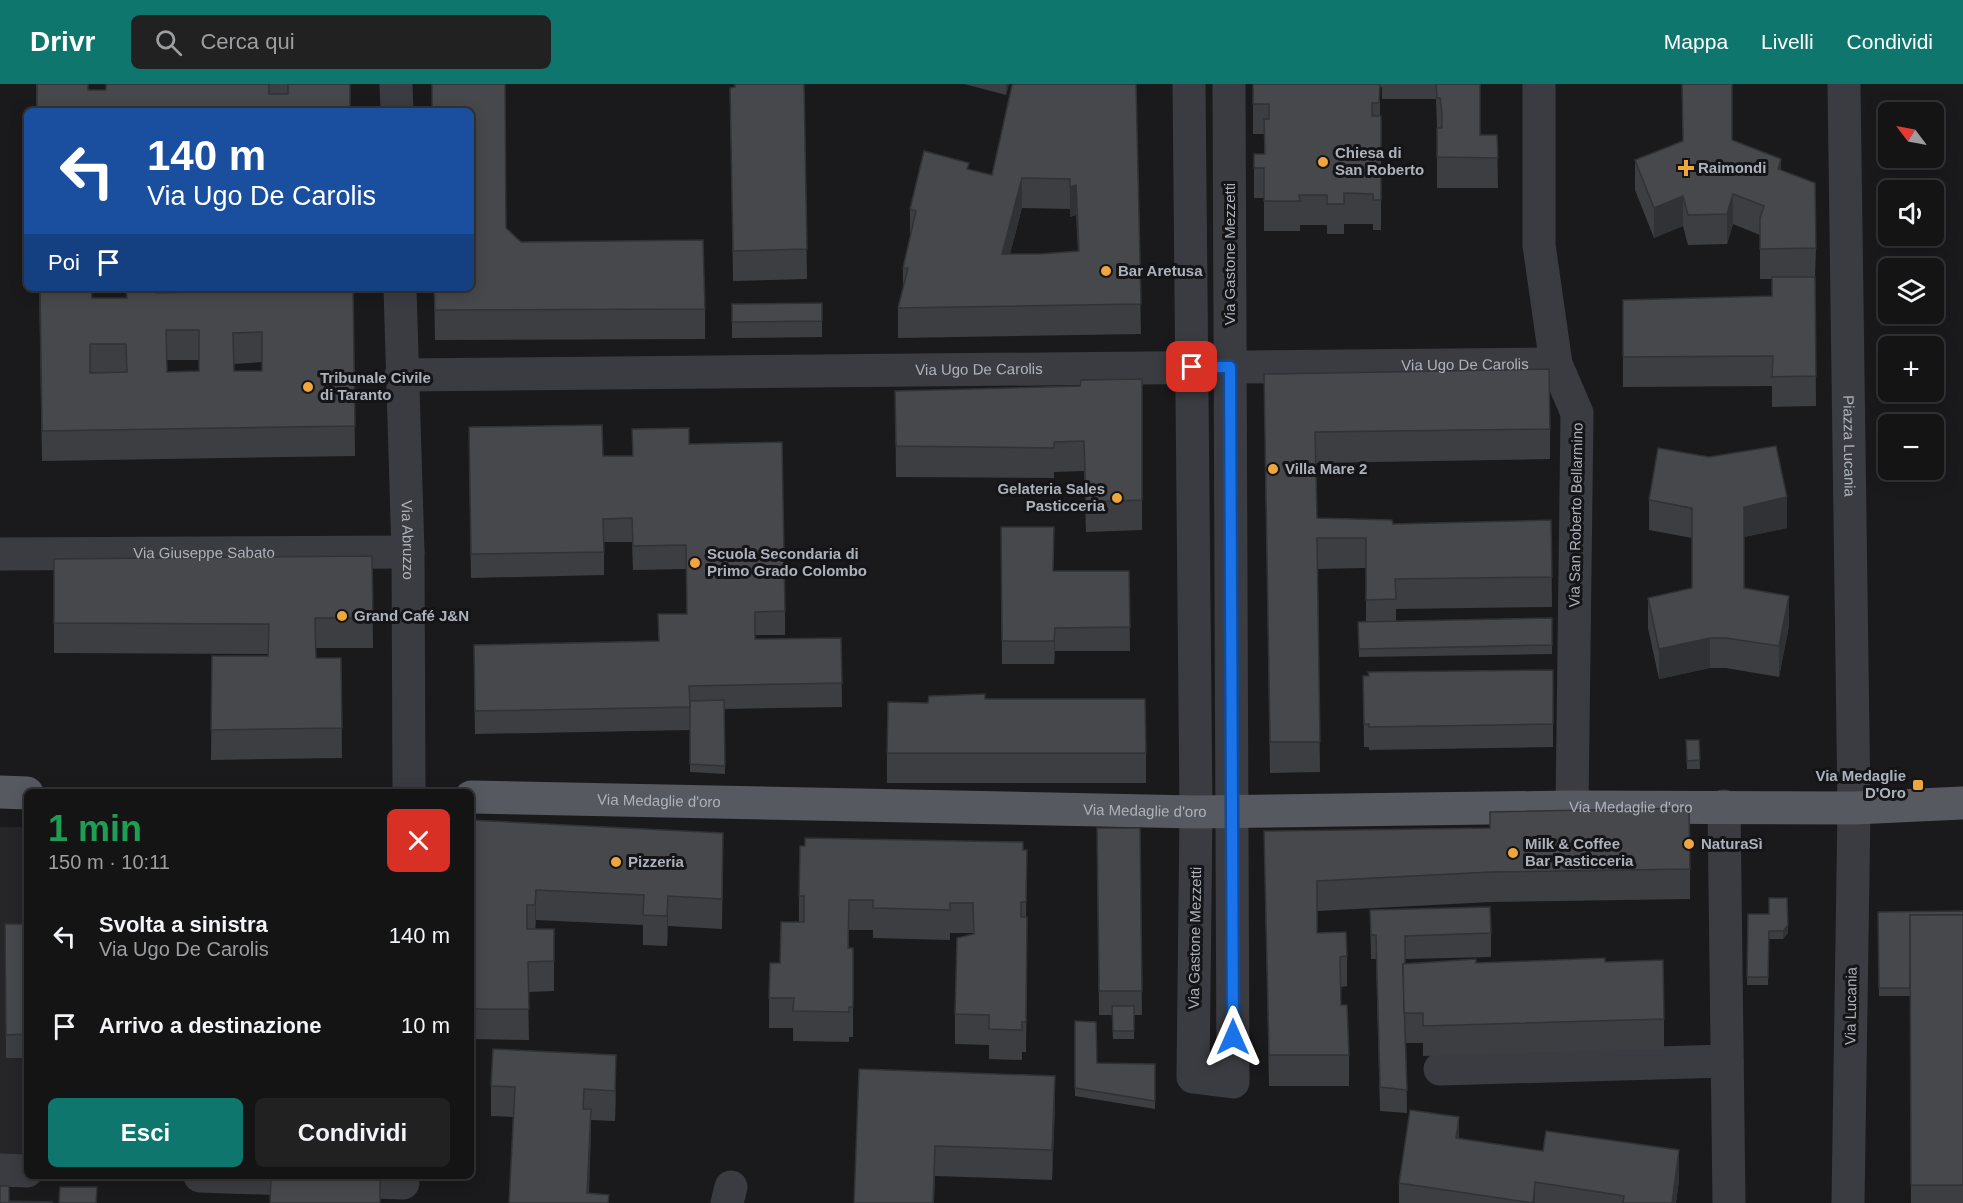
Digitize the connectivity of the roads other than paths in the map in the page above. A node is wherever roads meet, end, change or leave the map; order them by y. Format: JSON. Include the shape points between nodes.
{"nodes":[{"id":1,"x":396,"y":84,"type":"edge"},
{"id":2,"x":1189,"y":84,"type":"edge"},
{"id":3,"x":1229,"y":84,"type":"edge"},
{"id":4,"x":1539,"y":84,"type":"edge"},
{"id":5,"x":1844,"y":84,"type":"edge"},
{"id":6,"x":397,"y":108,"type":"edge"},
{"id":7,"x":400,"y":291,"type":"edge"},
{"id":8,"x":1556,"y":364,"type":"junction"},
{"id":9,"x":1192,"y":367,"type":"junction"},
{"id":10,"x":1230,"y":367,"type":"junction"},
{"id":11,"x":401,"y":375,"type":"junction"},
{"id":12,"x":408,"y":552,"type":"junction"},
{"id":13,"x":0,"y":554,"type":"edge"},
{"id":14,"x":409,"y":789,"type":"edge"},
{"id":15,"x":0,"y":792,"type":"edge"},
{"id":16,"x":24,"y":793,"type":"edge"},
{"id":17,"x":474,"y":797,"type":"edge"},
{"id":18,"x":1963,"y":803,"type":"edge"},
{"id":19,"x":1724,"y":806,"type":"junction"},
{"id":20,"x":1572,"y":807,"type":"junction"},
{"id":21,"x":1854,"y":808,"type":"junction"},
{"id":22,"x":1233,"y":811,"type":"junction"},
{"id":23,"x":1196,"y":812,"type":"junction"},
{"id":24,"x":1727,"y":1061,"type":"junction"},
{"id":25,"x":1440,"y":1070,"type":"dead end"},
{"id":26,"x":0,"y":1170,"type":"edge"},
{"id":27,"x":24,"y":1171,"type":"edge"},
{"id":28,"x":287,"y":1179,"type":"edge"},
{"id":29,"x":403,"y":1187,"type":"edge"},
{"id":30,"x":1729,"y":1203,"type":"edge"},
{"id":31,"x":1848,"y":1203,"type":"edge"}],
"edges":[{"from":1,"to":6,"type":"street"},
{"from":2,"to":9,"type":"street","name":"Via Gastone Mezzetti"},
{"from":3,"to":10,"type":"street","name":"Via Gastone Mezzetti"},
{"from":4,"to":8,"type":"street","name":"Via San Roberto Bellarmino","via":[[1539,245]]},
{"from":5,"to":21,"type":"street","name":"Piazza Lucania"},
{"from":7,"to":11,"type":"street","name":"Via Abruzzo"},
{"from":8,"to":10,"type":"street","name":"Via Ugo De Carolis"},
{"from":8,"to":20,"type":"street","name":"Via San Roberto Bellarmino","via":[[1577,413]]},
{"from":9,"to":10,"type":"street","name":"Via Ugo De Carolis"},
{"from":9,"to":11,"type":"street","name":"Via Ugo De Carolis"},
{"from":9,"to":23,"type":"street","name":"Via Gastone Mezzetti"},
{"from":10,"to":22,"type":"street","name":"Via Gastone Mezzetti"},
{"from":11,"to":12,"type":"street","name":"Via Abruzzo"},
{"from":12,"to":13,"type":"street","name":"Via Giuseppe Sabato"},
{"from":12,"to":14,"type":"street","name":"Via Abruzzo"},
{"from":15,"to":16,"type":"main road"},
{"from":17,"to":23,"type":"main road","name":"Via Medaglie d'oro"},
{"from":18,"to":21,"type":"main road","name":"Via Medaglie d'oro"},
{"from":19,"to":20,"type":"main road","name":"Via Medaglie d'oro"},
{"from":19,"to":21,"type":"main road","name":"Via Medaglie d'oro"},
{"from":19,"to":24,"type":"street"},
{"from":20,"to":22,"type":"main road","name":"Via Medaglie d'oro"},
{"from":21,"to":31,"type":"street","name":"Via Lucania"},
{"from":22,"to":23,"type":"main road","name":"Via Medaglie d'oro"},
{"from":22,"to":23,"type":"street","name":"Via Gastone Mezzetti","via":[[1233,1082],[1193,1077]]},
{"from":24,"to":25,"type":"street"},
{"from":24,"to":30,"type":"street"},
{"from":26,"to":27,"type":"street"},
{"from":28,"to":29,"type":"street"}]}
